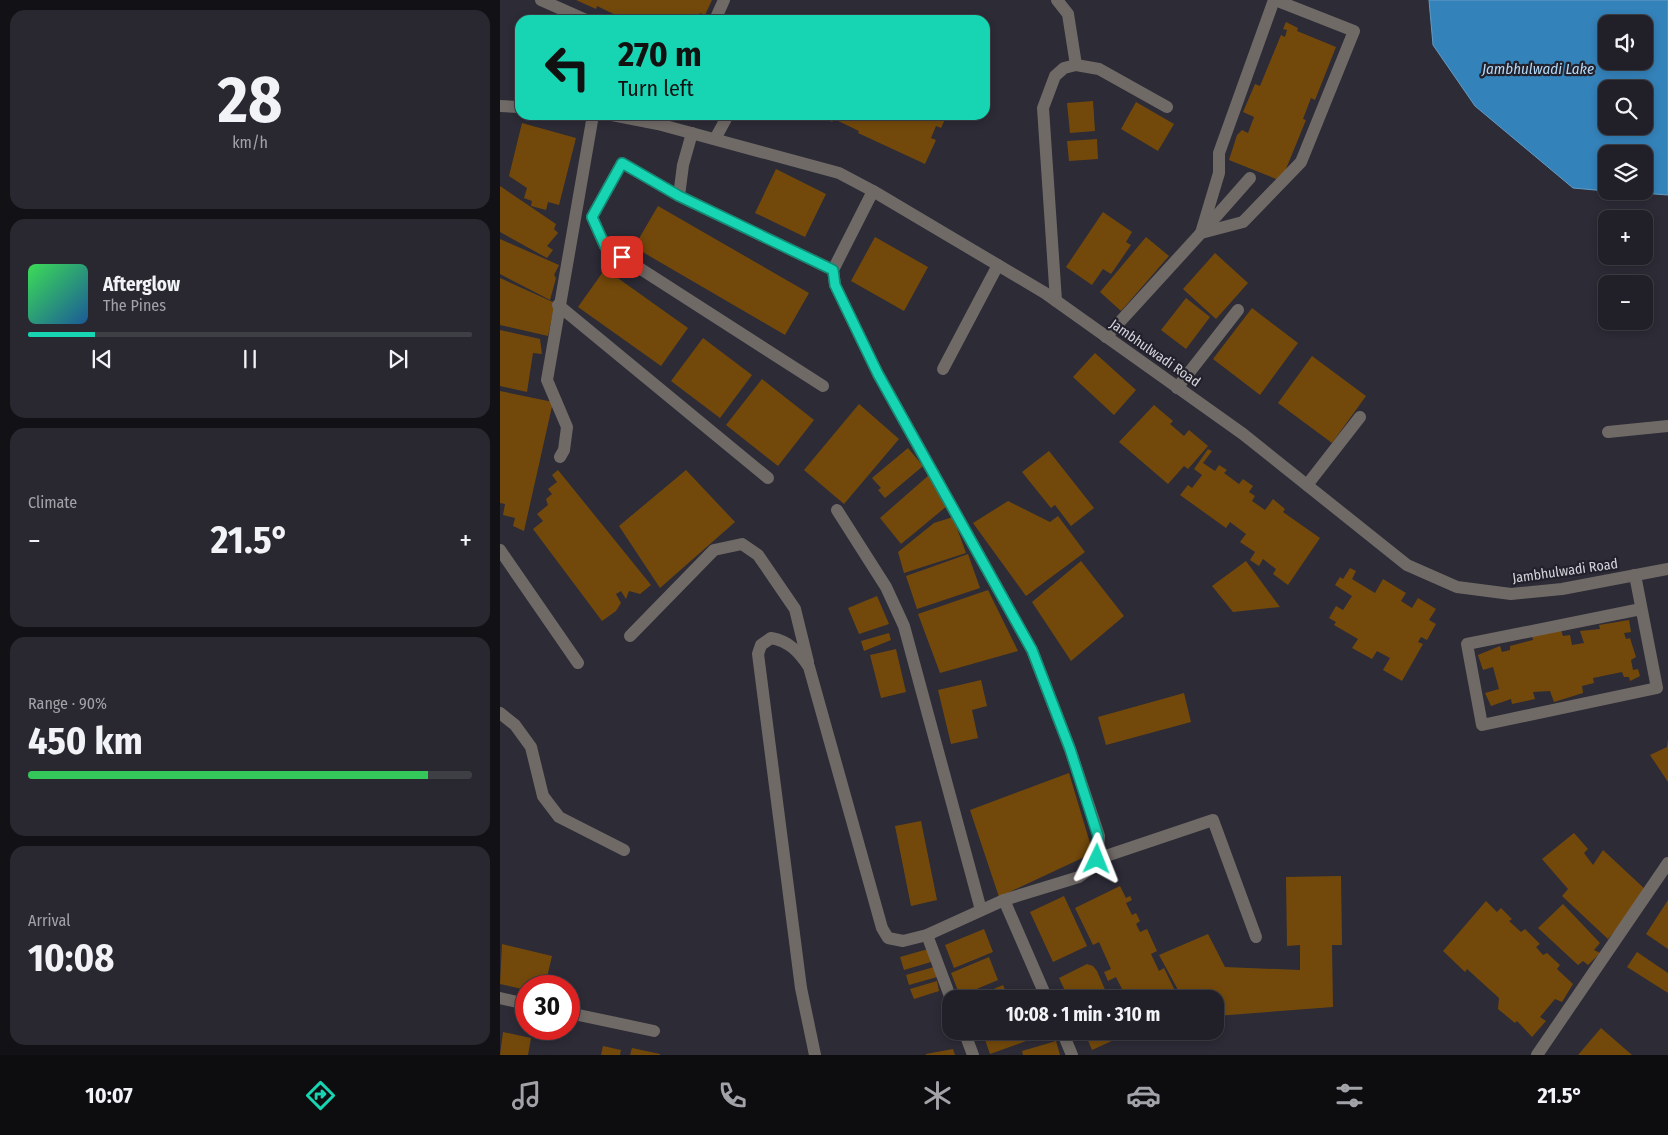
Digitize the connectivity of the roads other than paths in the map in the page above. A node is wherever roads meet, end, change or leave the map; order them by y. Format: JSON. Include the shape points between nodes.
{"nodes":[{"id":1,"x":540,"y":0,"type":"edge"},
{"id":2,"x":724,"y":0,"type":"edge"},
{"id":3,"x":1057,"y":0,"type":"edge"},
{"id":4,"x":1274,"y":0,"type":"edge"},
{"id":5,"x":574,"y":15,"type":"edge"},
{"id":6,"x":717,"y":15,"type":"edge"},
{"id":7,"x":1076,"y":65,"type":"junction"},
{"id":8,"x":500,"y":106,"type":"edge"},
{"id":9,"x":515,"y":107,"type":"edge"},
{"id":10,"x":1167,"y":107,"type":"dead end"},
{"id":11,"x":593,"y":120,"type":"edge"},
{"id":12,"x":634,"y":120,"type":"edge"},
{"id":13,"x":725,"y":120,"type":"edge"},
{"id":14,"x":692,"y":133,"type":"junction"},
{"id":15,"x":715,"y":139,"type":"junction"},
{"id":16,"x":1250,"y":178,"type":"dead end"},
{"id":17,"x":873,"y":191,"type":"junction"},
{"id":18,"x":679,"y":196,"type":"junction"},
{"id":19,"x":1202,"y":233,"type":"junction"},
{"id":20,"x":998,"y":265,"type":"junction"},
{"id":21,"x":833,"y":270,"type":"junction"},
{"id":22,"x":1056,"y":301,"type":"junction"},
{"id":23,"x":558,"y":305,"type":"junction"},
{"id":24,"x":1238,"y":310,"type":"dead end"},
{"id":25,"x":1106,"y":337,"type":"junction"},
{"id":26,"x":943,"y":368,"type":"dead end"},
{"id":27,"x":823,"y":386,"type":"dead end"},
{"id":28,"x":1178,"y":388,"type":"junction"},
{"id":29,"x":1360,"y":417,"type":"dead end"},
{"id":30,"x":1668,"y":426,"type":"edge"},
{"id":31,"x":1608,"y":432,"type":"dead end"},
{"id":32,"x":560,"y":457,"type":"dead end"},
{"id":33,"x":768,"y":478,"type":"dead end"},
{"id":34,"x":1307,"y":485,"type":"junction"},
{"id":35,"x":837,"y":510,"type":"dead end"},
{"id":36,"x":500,"y":550,"type":"edge"},
{"id":37,"x":1668,"y":569,"type":"edge"},
{"id":38,"x":1635,"y":575,"type":"junction"},
{"id":39,"x":1641,"y":609,"type":"junction"},
{"id":40,"x":630,"y":636,"type":"dead end"},
{"id":41,"x":578,"y":663,"type":"dead end"},
{"id":42,"x":809,"y":667,"type":"junction"},
{"id":43,"x":500,"y":712,"type":"edge"},
{"id":44,"x":624,"y":850,"type":"dead end"},
{"id":45,"x":1097,"y":859,"type":"junction"},
{"id":46,"x":1668,"y":863,"type":"edge"},
{"id":47,"x":1004,"y":900,"type":"junction"},
{"id":48,"x":980,"y":910,"type":"junction"},
{"id":49,"x":927,"y":935,"type":"junction"},
{"id":50,"x":1256,"y":938,"type":"dead end"},
{"id":51,"x":948,"y":990,"type":"edge"},
{"id":52,"x":1043,"y":990,"type":"edge"},
{"id":53,"x":500,"y":998,"type":"edge"},
{"id":54,"x":515,"y":1001,"type":"edge"},
{"id":55,"x":580,"y":1015,"type":"edge"},
{"id":56,"x":654,"y":1031,"type":"dead end"},
{"id":57,"x":967,"y":1040,"type":"edge"},
{"id":58,"x":1066,"y":1040,"type":"edge"},
{"id":59,"x":815,"y":1055,"type":"edge"},
{"id":60,"x":973,"y":1055,"type":"edge"},
{"id":61,"x":1072,"y":1055,"type":"edge"},
{"id":62,"x":1537,"y":1055,"type":"edge"}],
"edges":[{"from":1,"to":5,"type":"street"},
{"from":2,"to":6,"type":"street"},
{"from":3,"to":7,"type":"street","via":[[1068,14]]},
{"from":4,"to":19,"type":"street","via":[[1219,153],[1219,173]]},
{"from":4,"to":19,"type":"street","via":[[1354,31],[1301,162],[1243,222]]},
{"from":7,"to":10,"type":"street","via":[[1099,70]]},
{"from":7,"to":22,"type":"street","via":[[1064,68],[1055,76],[1043,108]]},
{"from":8,"to":9,"type":"street"},
{"from":11,"to":23,"type":"street"},
{"from":12,"to":14,"type":"street","name":"Jambhulwadi Road"},
{"from":13,"to":15,"type":"street"},
{"from":14,"to":15,"type":"street","name":"Jambhulwadi Road"},
{"from":14,"to":18,"type":"street"},
{"from":15,"to":17,"type":"street","name":"Jambhulwadi Road","via":[[839,173]]},
{"from":16,"to":19,"type":"street"},
{"from":17,"to":20,"type":"street","name":"Jambhulwadi Road"},
{"from":17,"to":21,"type":"street"},
{"from":18,"to":21,"type":"street"},
{"from":18,"to":27,"type":"street","via":[[622,163],[592,217],[605,246]]},
{"from":19,"to":25,"type":"street"},
{"from":20,"to":22,"type":"street","name":"Jambhulwadi Road"},
{"from":20,"to":26,"type":"street"},
{"from":21,"to":45,"type":"street","via":[[835,285],[878,374],[1032,650],[1070,749],[1098,836]]},
{"from":22,"to":25,"type":"street","name":"Jambhulwadi Road"},
{"from":23,"to":32,"type":"street","via":[[547,380],[567,427]]},
{"from":23,"to":33,"type":"street"},
{"from":24,"to":28,"type":"street"},
{"from":25,"to":28,"type":"street","name":"Jambhulwadi Road"},
{"from":28,"to":34,"type":"street","name":"Jambhulwadi Road"},
{"from":29,"to":34,"type":"street"},
{"from":30,"to":31,"type":"street"},
{"from":34,"to":38,"type":"street","name":"Jambhulwadi Road","via":[[1407,565],[1457,587],[1511,594],[1562,589]]},
{"from":35,"to":48,"type":"street","via":[[886,587],[904,626]]},
{"from":36,"to":41,"type":"street"},
{"from":37,"to":38,"type":"street","name":"Jambhulwadi Road"},
{"from":38,"to":39,"type":"street"},
{"from":39,"to":39,"type":"street","via":[[1657,688],[1482,725],[1467,644]]},
{"from":40,"to":42,"type":"street","via":[[714,550],[742,544],[758,555],[795,610]]},
{"from":42,"to":49,"type":"street","via":[[882,928],[888,938],[903,941]]},
{"from":42,"to":59,"type":"street","via":[[784,640],[771,638],[761,645],[758,654],[801,988]]},
{"from":43,"to":44,"type":"street","via":[[515,725],[531,747],[542,796],[559,817]]},
{"from":45,"to":47,"type":"street","via":[[1079,877]]},
{"from":45,"to":50,"type":"street","via":[[1213,820]]},
{"from":46,"to":62,"type":"street"},
{"from":47,"to":48,"type":"street"},
{"from":47,"to":52,"type":"street"},
{"from":48,"to":49,"type":"street"},
{"from":49,"to":51,"type":"street"},
{"from":53,"to":54,"type":"street"},
{"from":55,"to":56,"type":"street"},
{"from":57,"to":60,"type":"street"},
{"from":58,"to":61,"type":"street"}]}
